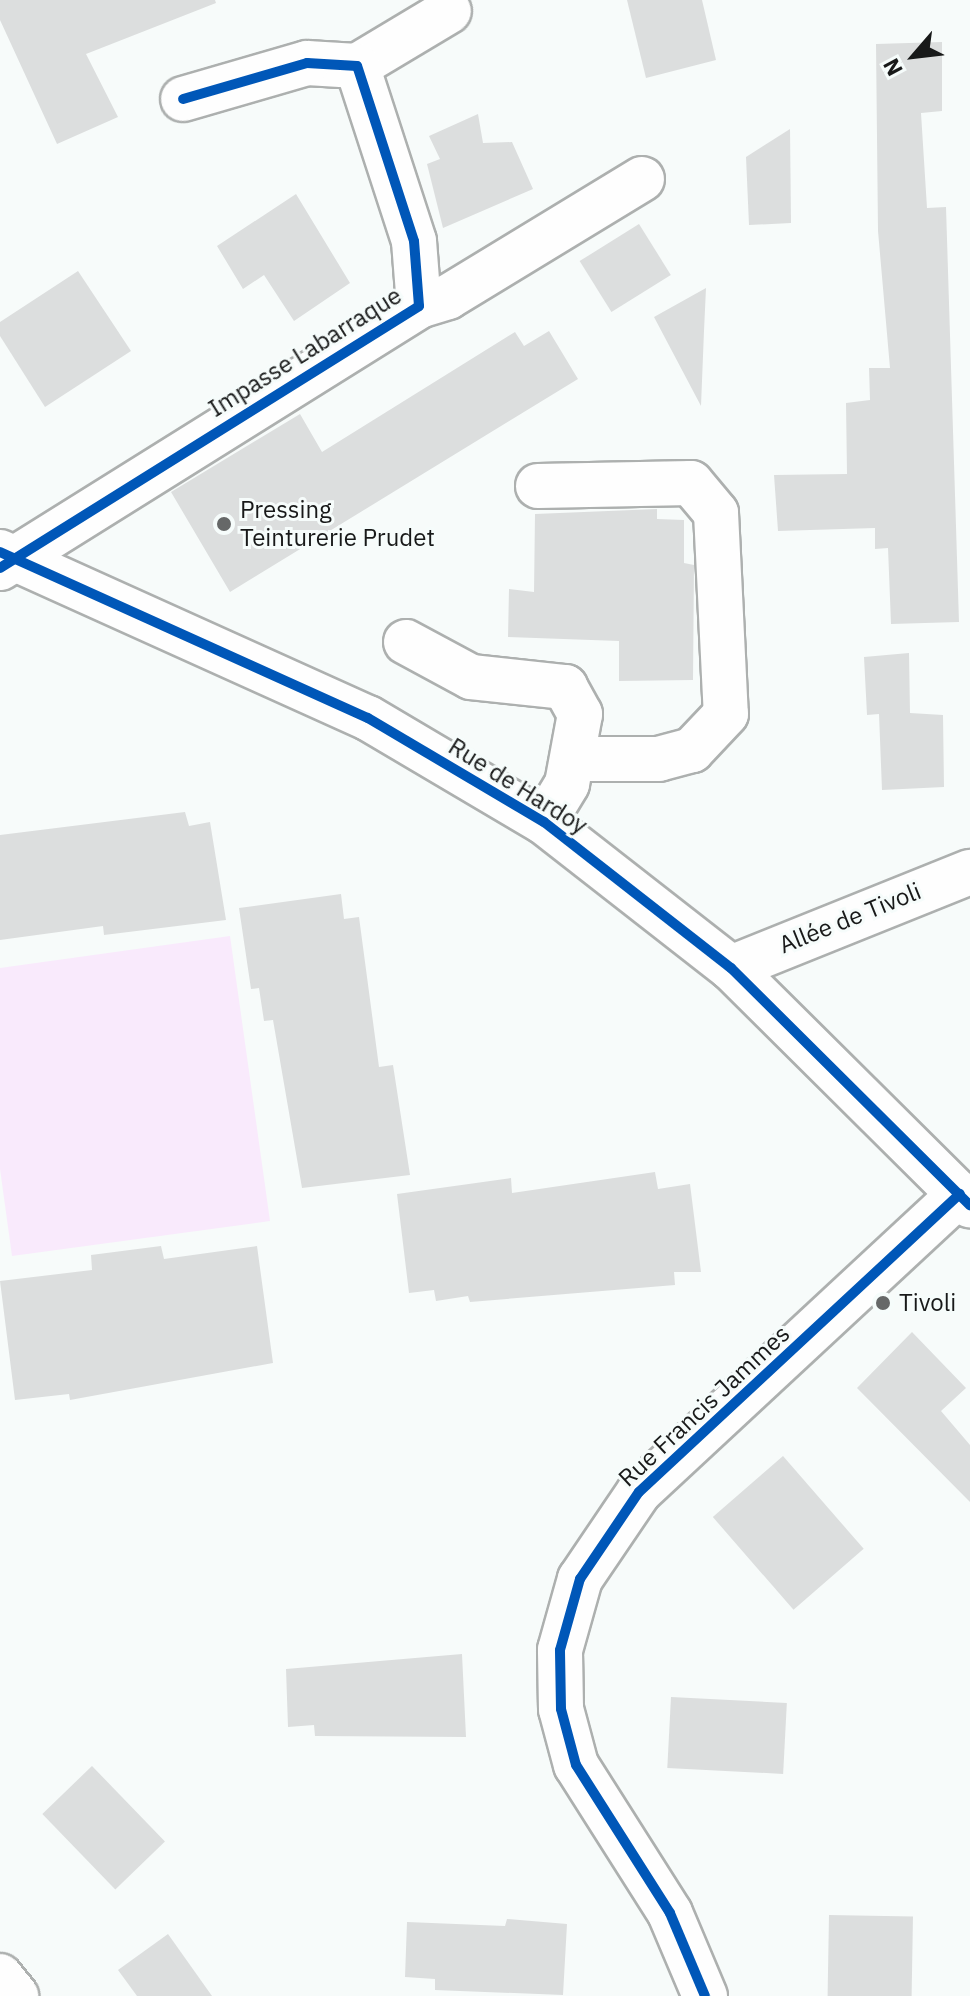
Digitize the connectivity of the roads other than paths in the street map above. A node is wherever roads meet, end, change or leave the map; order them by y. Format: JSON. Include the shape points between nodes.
{"nodes":[{"id":1,"x":449,"y":11,"type":"dead end"},
{"id":2,"x":357,"y":66,"type":"junction"},
{"id":3,"x":183,"y":99,"type":"dead end"},
{"id":4,"x":642,"y":179,"type":"dead end"},
{"id":5,"x":419,"y":306,"type":"junction"},
{"id":6,"x":538,"y":486,"type":"dead end"},
{"id":7,"x":4,"y":560,"type":"edge"},
{"id":8,"x":406,"y":642,"type":"dead end"},
{"id":9,"x":573,"y":759,"type":"junction"},
{"id":10,"x":544,"y":822,"type":"junction"},
{"id":11,"x":970,"y":872,"type":"edge"},
{"id":12,"x":731,"y":968,"type":"junction"},
{"id":13,"x":965,"y":1200,"type":"edge"},
{"id":14,"x":0,"y":1976,"type":"edge"},
{"id":15,"x":16,"y":1996,"type":"edge"},
{"id":16,"x":705,"y":1996,"type":"edge"}],
"edges":[{"from":1,"to":2,"type":"street"},
{"from":2,"to":3,"type":"street","via":[[307,63]]},
{"from":2,"to":5,"type":"street","name":"Impasse Labarraque","via":[[414,241]]},
{"from":4,"to":5,"type":"street","name":"Impasse Labarraque","via":[[448,297]]},
{"from":5,"to":7,"type":"street","name":"Impasse Labarraque"},
{"from":6,"to":9,"type":"street","via":[[691,483],[716,513],[726,714],[692,750],[659,759]]},
{"from":7,"to":10,"type":"street","name":"Rue de Hardoy","via":[[368,718]]},
{"from":8,"to":9,"type":"street","via":[[471,677],[565,687],[580,714]]},
{"from":9,"to":10,"type":"street","via":[[567,784]]},
{"from":10,"to":12,"type":"street","name":"Rue de Hardoy"},
{"from":11,"to":12,"type":"street","name":"Allée de Tivoli"},
{"from":12,"to":13,"type":"street","name":"Rue de Hardoy"},
{"from":13,"to":16,"type":"street","name":"Rue Francis Jammes","via":[[639,1492],[580,1579],[560,1650],[561,1709],[576,1765],[670,1913]]},
{"from":14,"to":15,"type":"street"}]}
